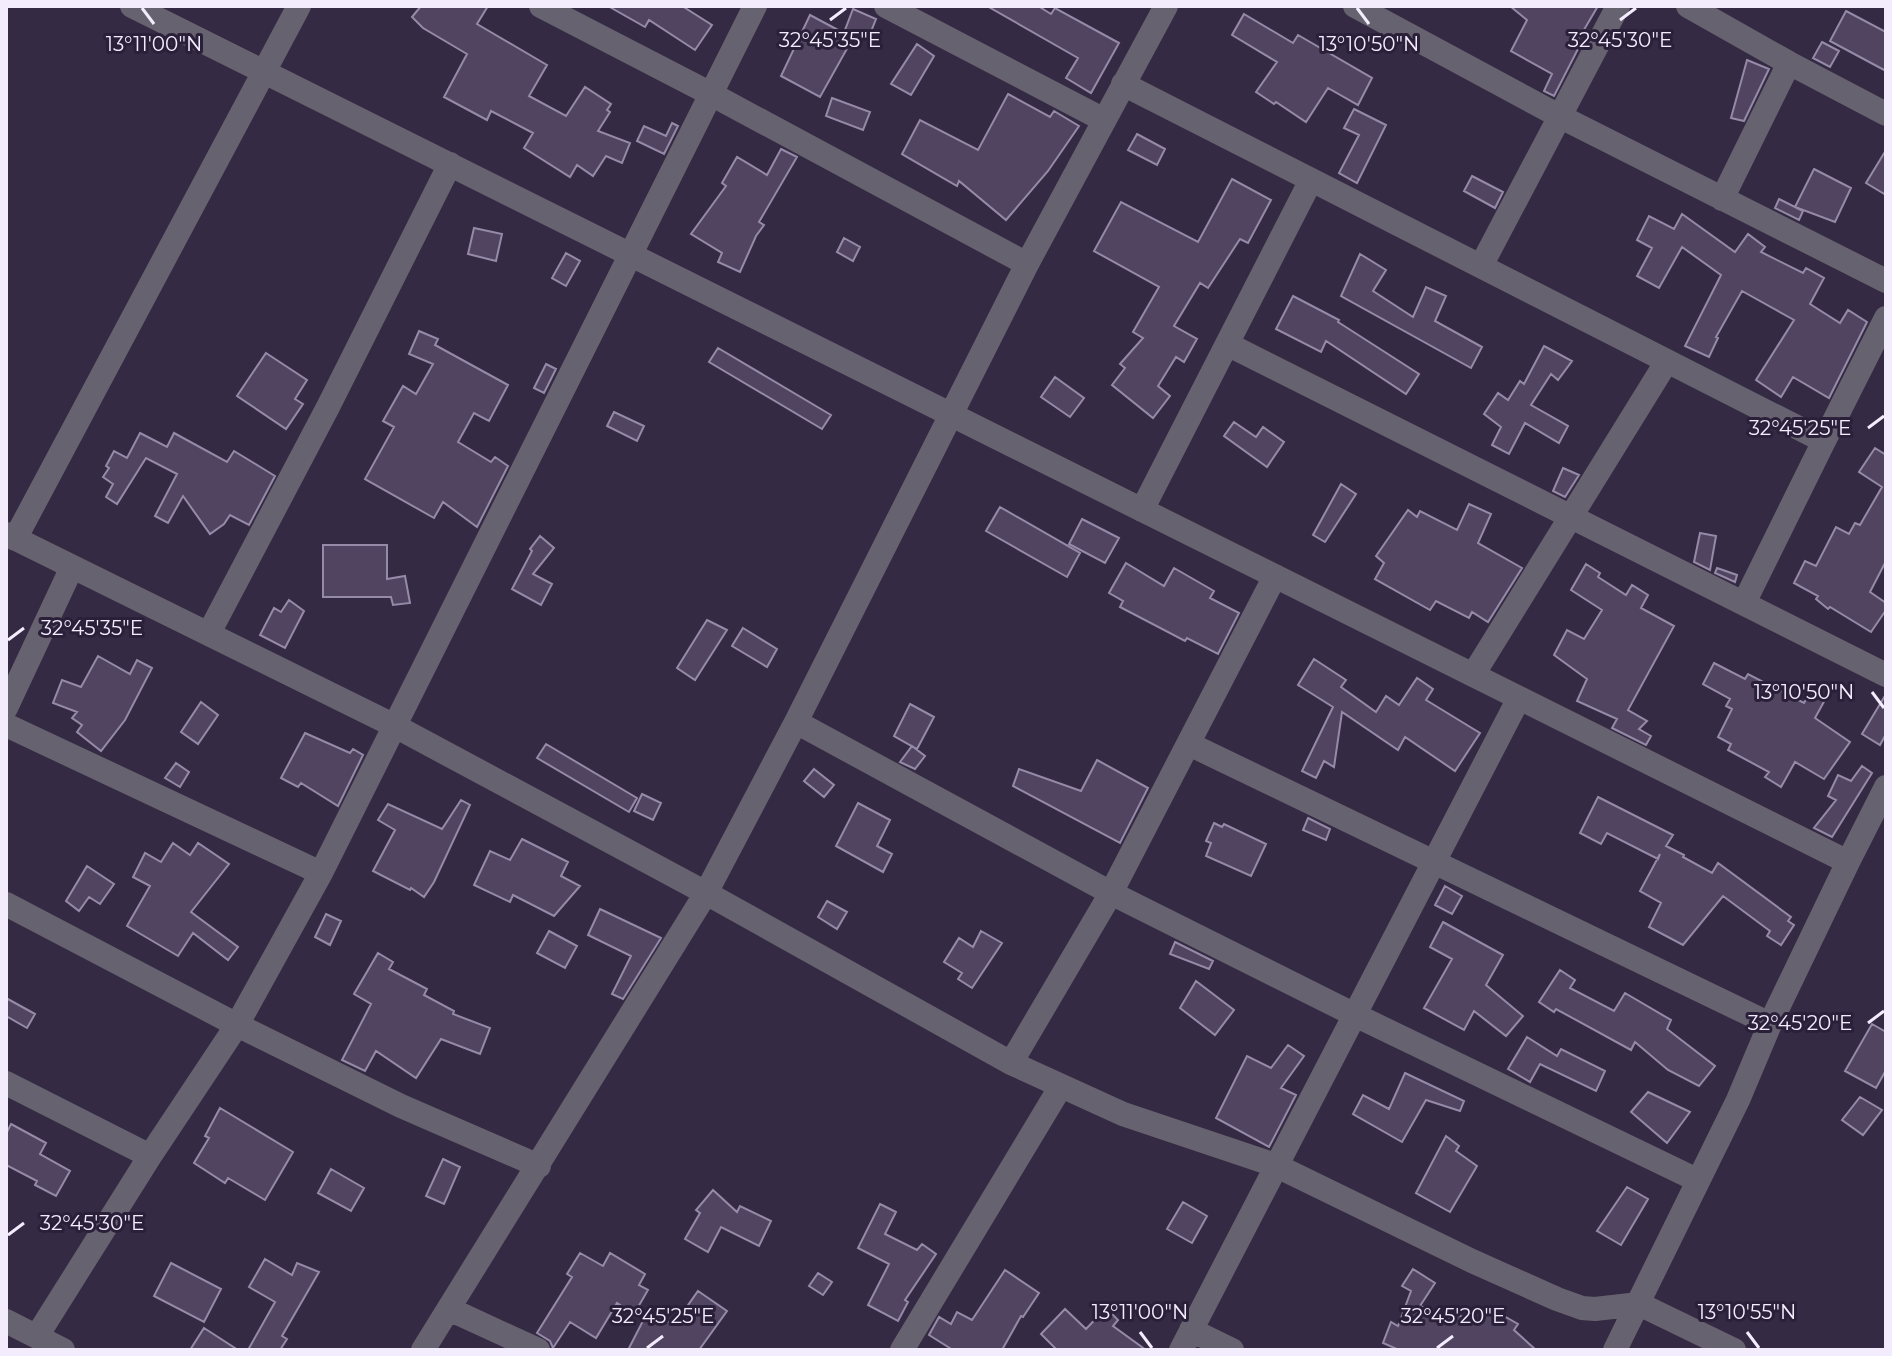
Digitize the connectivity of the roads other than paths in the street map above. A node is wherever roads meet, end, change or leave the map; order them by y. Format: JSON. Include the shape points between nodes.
{"nodes":[{"id":1,"x":132,"y":6,"type":"edge"},
{"id":2,"x":299,"y":6,"type":"edge"},
{"id":3,"x":541,"y":6,"type":"edge"},
{"id":4,"x":755,"y":6,"type":"edge"},
{"id":5,"x":886,"y":6,"type":"edge"},
{"id":6,"x":1166,"y":6,"type":"edge"},
{"id":7,"x":1355,"y":6,"type":"edge"},
{"id":8,"x":1618,"y":6,"type":"edge"},
{"id":9,"x":1688,"y":6,"type":"edge"},
{"id":10,"x":1789,"y":63,"type":"junction"},
{"id":11,"x":264,"y":72,"type":"junction"},
{"id":12,"x":1123,"y":84,"type":"junction"},
{"id":13,"x":711,"y":94,"type":"junction"},
{"id":14,"x":1885,"y":110,"type":"edge"},
{"id":15,"x":1561,"y":117,"type":"junction"},
{"id":16,"x":1104,"y":120,"type":"junction"},
{"id":17,"x":450,"y":164,"type":"junction"},
{"id":18,"x":1311,"y":180,"type":"junction"},
{"id":19,"x":1722,"y":199,"type":"junction"},
{"id":20,"x":629,"y":254,"type":"junction"},
{"id":21,"x":1027,"y":264,"type":"junction"},
{"id":22,"x":1481,"y":266,"type":"junction"},
{"id":23,"x":1886,"y":281,"type":"edge"},
{"id":24,"x":1886,"y":318,"type":"edge"},
{"id":25,"x":1227,"y":344,"type":"junction"},
{"id":26,"x":1667,"y":361,"type":"junction"},
{"id":27,"x":950,"y":414,"type":"junction"},
{"id":28,"x":1824,"y":441,"type":"junction"},
{"id":29,"x":1142,"y":510,"type":"junction"},
{"id":30,"x":1571,"y":517,"type":"junction"},
{"id":31,"x":11,"y":536,"type":"edge"},
{"id":32,"x":72,"y":567,"type":"junction"},
{"id":33,"x":1275,"y":576,"type":"junction"},
{"id":34,"x":1744,"y":603,"type":"junction"},
{"id":35,"x":209,"y":633,"type":"junction"},
{"id":36,"x":1473,"y":675,"type":"junction"},
{"id":37,"x":1886,"y":675,"type":"edge"},
{"id":38,"x":1519,"y":698,"type":"junction"},
{"id":39,"x":6,"y":708,"type":"edge"},
{"id":40,"x":796,"y":722,"type":"junction"},
{"id":41,"x":6,"y":725,"type":"edge"},
{"id":42,"x":395,"y":726,"type":"junction"},
{"id":43,"x":1189,"y":744,"type":"junction"},
{"id":44,"x":1886,"y":787,"type":"edge"},
{"id":45,"x":1434,"y":862,"type":"junction"},
{"id":46,"x":1848,"y":862,"type":"junction"},
{"id":47,"x":321,"y":873,"type":"junction"},
{"id":48,"x":706,"y":893,"type":"junction"},
{"id":49,"x":1111,"y":893,"type":"junction"},
{"id":50,"x":6,"y":904,"type":"edge"},
{"id":51,"x":1355,"y":1015,"type":"junction"},
{"id":52,"x":1770,"y":1024,"type":"junction"},
{"id":53,"x":237,"y":1025,"type":"junction"},
{"id":54,"x":1011,"y":1063,"type":"junction"},
{"id":55,"x":6,"y":1083,"type":"edge"},
{"id":56,"x":1061,"y":1086,"type":"junction"},
{"id":57,"x":150,"y":1156,"type":"junction"},
{"id":58,"x":1275,"y":1165,"type":"junction"},
{"id":59,"x":539,"y":1166,"type":"junction"},
{"id":60,"x":1697,"y":1180,"type":"junction"},
{"id":61,"x":1639,"y":1304,"type":"junction"},
{"id":62,"x":449,"y":1309,"type":"junction"},
{"id":63,"x":6,"y":1321,"type":"edge"},
{"id":64,"x":37,"y":1336,"type":"junction"},
{"id":65,"x":1186,"y":1340,"type":"edge"},
{"id":66,"x":63,"y":1350,"type":"edge"},
{"id":67,"x":423,"y":1350,"type":"edge"},
{"id":68,"x":538,"y":1350,"type":"edge"},
{"id":69,"x":902,"y":1350,"type":"edge"},
{"id":70,"x":1232,"y":1350,"type":"edge"},
{"id":71,"x":1615,"y":1350,"type":"edge"},
{"id":72,"x":1734,"y":1350,"type":"edge"}],
"edges":[{"from":1,"to":11,"type":"street"},
{"from":2,"to":11,"type":"street"},
{"from":3,"to":13,"type":"street"},
{"from":4,"to":13,"type":"street"},
{"from":5,"to":16,"type":"street"},
{"from":6,"to":12,"type":"street"},
{"from":7,"to":15,"type":"street"},
{"from":8,"to":15,"type":"street"},
{"from":9,"to":10,"type":"street"},
{"from":10,"to":14,"type":"street"},
{"from":10,"to":19,"type":"street"},
{"from":11,"to":17,"type":"street"},
{"from":11,"to":31,"type":"street"},
{"from":12,"to":16,"type":"street"},
{"from":12,"to":18,"type":"street"},
{"from":13,"to":20,"type":"street"},
{"from":13,"to":21,"type":"street"},
{"from":15,"to":19,"type":"street"},
{"from":15,"to":22,"type":"street"},
{"from":16,"to":21,"type":"street"},
{"from":17,"to":20,"type":"street"},
{"from":17,"to":35,"type":"street"},
{"from":18,"to":22,"type":"street"},
{"from":18,"to":25,"type":"street"},
{"from":19,"to":23,"type":"street"},
{"from":20,"to":27,"type":"street"},
{"from":20,"to":42,"type":"street"},
{"from":21,"to":27,"type":"street"},
{"from":22,"to":26,"type":"street"},
{"from":24,"to":28,"type":"street"},
{"from":25,"to":29,"type":"street"},
{"from":25,"to":30,"type":"street"},
{"from":26,"to":28,"type":"street"},
{"from":26,"to":30,"type":"street"},
{"from":27,"to":29,"type":"street"},
{"from":27,"to":40,"type":"street"},
{"from":28,"to":34,"type":"street"},
{"from":29,"to":33,"type":"street"},
{"from":30,"to":34,"type":"street"},
{"from":30,"to":36,"type":"street"},
{"from":31,"to":32,"type":"street"},
{"from":32,"to":35,"type":"street"},
{"from":32,"to":39,"type":"street"},
{"from":33,"to":36,"type":"street"},
{"from":33,"to":43,"type":"street"},
{"from":34,"to":37,"type":"street"},
{"from":35,"to":42,"type":"street"},
{"from":36,"to":38,"type":"street"},
{"from":38,"to":45,"type":"street"},
{"from":38,"to":46,"type":"street"},
{"from":40,"to":48,"type":"street"},
{"from":40,"to":49,"type":"street"},
{"from":41,"to":47,"type":"street"},
{"from":42,"to":47,"type":"street"},
{"from":42,"to":48,"type":"street"},
{"from":43,"to":45,"type":"street"},
{"from":43,"to":49,"type":"street"},
{"from":44,"to":46,"type":"street"},
{"from":45,"to":51,"type":"street"},
{"from":45,"to":52,"type":"street"},
{"from":46,"to":52,"type":"street"},
{"from":47,"to":53,"type":"street"},
{"from":48,"to":54,"type":"street"},
{"from":48,"to":59,"type":"street"},
{"from":49,"to":51,"type":"street"},
{"from":49,"to":54,"type":"street"},
{"from":50,"to":53,"type":"street"},
{"from":51,"to":58,"type":"street"},
{"from":51,"to":60,"type":"street"},
{"from":52,"to":60,"type":"street"},
{"from":53,"to":57,"type":"street"},
{"from":53,"to":59,"type":"street","via":[[401,1106]]},
{"from":54,"to":56,"type":"street"},
{"from":55,"to":57,"type":"street"},
{"from":56,"to":58,"type":"street","via":[[1123,1114]]},
{"from":56,"to":69,"type":"street"},
{"from":57,"to":64,"type":"street"},
{"from":58,"to":61,"type":"street","via":[[1557,1299],[1595,1309]]},
{"from":58,"to":65,"type":"street"},
{"from":59,"to":62,"type":"street"},
{"from":60,"to":61,"type":"street"},
{"from":61,"to":71,"type":"street"},
{"from":61,"to":72,"type":"street"},
{"from":62,"to":67,"type":"street"},
{"from":62,"to":68,"type":"street"},
{"from":63,"to":64,"type":"street"},
{"from":64,"to":66,"type":"street"},
{"from":65,"to":70,"type":"street"}]}
